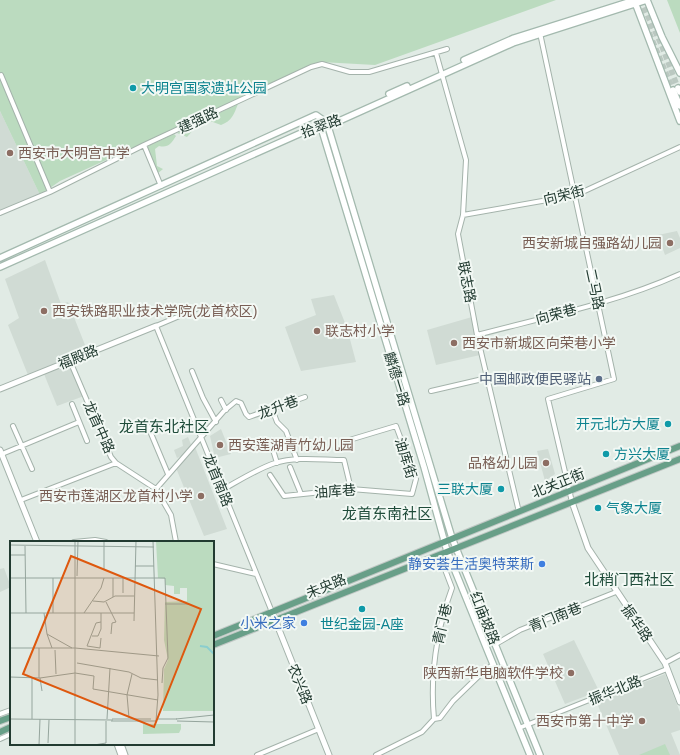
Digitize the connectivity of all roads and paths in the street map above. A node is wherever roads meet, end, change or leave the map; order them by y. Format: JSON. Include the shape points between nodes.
{"nodes":[{"id":1,"x":647,"y":0,"type":"edge"},
{"id":2,"x":636,"y":2,"type":"edge"},
{"id":3,"x":540,"y":31,"type":"junction"},
{"id":4,"x":447,"y":49,"type":"dead end"},
{"id":5,"x":436,"y":53,"type":"junction"},
{"id":6,"x":442,"y":72,"type":"junction"},
{"id":7,"x":680,"y":73,"type":"edge"},
{"id":8,"x":1,"y":75,"type":"edge"},
{"id":9,"x":677,"y":90,"type":"tunnel mouth"},
{"id":10,"x":680,"y":106,"type":"edge"},
{"id":11,"x":316,"y":115,"type":"junction"},
{"id":12,"x":680,"y":121,"type":"edge"},
{"id":13,"x":327,"y":124,"type":"junction"},
{"id":14,"x":321,"y":126,"type":"junction"},
{"id":15,"x":144,"y":145,"type":"junction"},
{"id":16,"x":680,"y":147,"type":"edge"},
{"id":17,"x":161,"y":186,"type":"junction"},
{"id":18,"x":50,"y":192,"type":"junction"},
{"id":19,"x":576,"y":195,"type":"junction"},
{"id":20,"x":0,"y":213,"type":"edge"},
{"id":21,"x":463,"y":215,"type":"junction"},
{"id":22,"x":0,"y":258,"type":"edge"},
{"id":23,"x":0,"y":268,"type":"edge"},
{"id":24,"x":680,"y":274,"type":"edge"},
{"id":25,"x":598,"y":303,"type":"junction"},
{"id":26,"x":196,"y":309,"type":"dead end"},
{"id":27,"x":156,"y":326,"type":"junction"},
{"id":28,"x":477,"y":336,"type":"junction"},
{"id":29,"x":70,"y":361,"type":"junction"},
{"id":30,"x":192,"y":371,"type":"dead end"},
{"id":31,"x":487,"y":378,"type":"junction"},
{"id":32,"x":0,"y":389,"type":"edge"},
{"id":33,"x":431,"y":391,"type":"dead end"},
{"id":34,"x":305,"y":397,"type":"dead end"},
{"id":35,"x":222,"y":400,"type":"dead end"},
{"id":36,"x":72,"y":404,"type":"dead end"},
{"id":37,"x":272,"y":409,"type":"junction"},
{"id":38,"x":226,"y":410,"type":"junction"},
{"id":39,"x":79,"y":422,"type":"junction"},
{"id":40,"x":216,"y":422,"type":"junction"},
{"id":41,"x":147,"y":424,"type":"dead end"},
{"id":42,"x":13,"y":426,"type":"dead end"},
{"id":43,"x":201,"y":438,"type":"junction"},
{"id":44,"x":270,"y":440,"type":"dead end"},
{"id":45,"x":87,"y":441,"type":"dead end"},
{"id":46,"x":346,"y":441,"type":"dead end"},
{"id":47,"x":21,"y":445,"type":"junction"},
{"id":48,"x":680,"y":446,"type":"edge"},
{"id":49,"x":1,"y":452,"type":"edge"},
{"id":50,"x":680,"y":459,"type":"edge"},
{"id":51,"x":296,"y":460,"type":"junction"},
{"id":52,"x":116,"y":463,"type":"junction"},
{"id":53,"x":277,"y":463,"type":"junction"},
{"id":54,"x":290,"y":467,"type":"dead end"},
{"id":55,"x":32,"y":469,"type":"dead end"},
{"id":56,"x":168,"y":474,"type":"junction"},
{"id":57,"x":270,"y":475,"type":"dead end"},
{"id":58,"x":156,"y":489,"type":"junction"},
{"id":59,"x":351,"y":489,"type":"junction"},
{"id":60,"x":222,"y":490,"type":"junction"},
{"id":61,"x":570,"y":491,"type":"junction"},
{"id":62,"x":301,"y":494,"type":"junction"},
{"id":63,"x":412,"y":494,"type":"joint"},
{"id":64,"x":21,"y":500,"type":"junction"},
{"id":65,"x":572,"y":502,"type":"junction"},
{"id":66,"x":519,"y":512,"type":"junction"},
{"id":67,"x":452,"y":538,"type":"junction"},
{"id":68,"x":37,"y":541,"type":"edge"},
{"id":69,"x":84,"y":541,"type":"edge"},
{"id":70,"x":100,"y":541,"type":"edge"},
{"id":71,"x":176,"y":541,"type":"edge"},
{"id":72,"x":445,"y":541,"type":"junction"},
{"id":73,"x":456,"y":548,"type":"junction"},
{"id":74,"x":447,"y":551,"type":"junction"},
{"id":75,"x":214,"y":564,"type":"edge"},
{"id":76,"x":452,"y":564,"type":"junction"},
{"id":77,"x":256,"y":574,"type":"junction"},
{"id":78,"x":616,"y":592,"type":"junction"},
{"id":79,"x":272,"y":612,"type":"junction"},
{"id":80,"x":274,"y":620,"type":"junction"},
{"id":81,"x":214,"y":636,"type":"edge"},
{"id":82,"x":496,"y":644,"type":"junction"},
{"id":83,"x":214,"y":645,"type":"edge"},
{"id":84,"x":680,"y":655,"type":"edge"},
{"id":85,"x":665,"y":663,"type":"junction"},
{"id":86,"x":494,"y":666,"type":"junction"},
{"id":87,"x":667,"y":669,"type":"junction"},
{"id":88,"x":680,"y":702,"type":"edge"},
{"id":89,"x":10,"y":710,"type":"edge"},
{"id":90,"x":0,"y":714,"type":"edge"},
{"id":91,"x":10,"y":717,"type":"edge"},
{"id":92,"x":434,"y":719,"type":"junction"},
{"id":93,"x":0,"y":721,"type":"edge"},
{"id":94,"x":528,"y":724,"type":"junction"},
{"id":95,"x":10,"y":728,"type":"edge"},
{"id":96,"x":519,"y":728,"type":"junction"},
{"id":97,"x":319,"y":729,"type":"junction"},
{"id":98,"x":0,"y":732,"type":"edge"},
{"id":99,"x":10,"y":734,"type":"edge"},
{"id":100,"x":0,"y":739,"type":"edge"},
{"id":101,"x":117,"y":745,"type":"edge"},
{"id":102,"x":121,"y":745,"type":"edge"},
{"id":103,"x":121,"y":755,"type":"edge"},
{"id":104,"x":125,"y":755,"type":"edge"},
{"id":105,"x":257,"y":755,"type":"edge"},
{"id":106,"x":329,"y":755,"type":"edge"},
{"id":107,"x":376,"y":755,"type":"edge"},
{"id":108,"x":530,"y":755,"type":"edge"},
{"id":109,"x":540,"y":755,"type":"edge"}],
"edges":[{"from":1,"to":2,"type":"main road","name":"拾翠路"},
{"from":1,"to":7,"type":"main road"},
{"from":2,"to":3,"type":"main road","name":"拾翠路"},
{"from":2,"to":12,"type":"main road"},
{"from":3,"to":6,"type":"main road","name":"拾翠路"},
{"from":3,"to":19,"type":"street","name":"二马路"},
{"from":4,"to":5,"type":"street","name":"建强路"},
{"from":5,"to":6,"type":"street","name":"联志路"},
{"from":5,"to":15,"type":"street","name":"建强路","via":[[369,72],[350,72],[322,64],[311,67]]},
{"from":6,"to":13,"type":"main road","name":"拾翠路"},
{"from":6,"to":21,"type":"street","name":"联志路","via":[[466,160]]},
{"from":8,"to":18,"type":"street"},
{"from":9,"to":10,"type":"main road"},
{"from":11,"to":13,"type":"main road","name":"拾翠路"},
{"from":11,"to":14,"type":"main road","name":"麟德一路"},
{"from":11,"to":17,"type":"main road","name":"拾翠路"},
{"from":13,"to":14,"type":"main road","name":"拾翠路"},
{"from":13,"to":67,"type":"main road","name":"麟德一路"},
{"from":14,"to":23,"type":"main road","name":"拾翠路","via":[[300,133]]},
{"from":14,"to":72,"type":"main road","name":"麟德一路"},
{"from":15,"to":17,"type":"street"},
{"from":15,"to":18,"type":"street","name":"建强路"},
{"from":16,"to":19,"type":"street","name":"向荣街"},
{"from":17,"to":22,"type":"main road","name":"拾翠路"},
{"from":18,"to":20,"type":"street","name":"建强路"},
{"from":19,"to":21,"type":"street","name":"向荣街"},
{"from":19,"to":25,"type":"street","name":"二马路"},
{"from":21,"to":28,"type":"street","name":"联志路","via":[[458,234]]},
{"from":24,"to":25,"type":"street","name":"向荣巷","via":[[654,286]]},
{"from":25,"to":28,"type":"street","name":"向荣巷"},
{"from":25,"to":61,"type":"street","name":"二马路","via":[[614,379],[548,399]]},
{"from":26,"to":27,"type":"street"},
{"from":27,"to":29,"type":"street","name":"福殿路"},
{"from":27,"to":43,"type":"street","name":"龙首南路"},
{"from":28,"to":31,"type":"street","name":"联志路"},
{"from":29,"to":32,"type":"street","name":"福殿路"},
{"from":29,"to":52,"type":"street","name":"龙首中路","via":[[106,447]]},
{"from":30,"to":40,"type":"street","via":[[202,398]]},
{"from":31,"to":33,"type":"street"},
{"from":31,"to":66,"type":"street","name":"联志路"},
{"from":34,"to":37,"type":"street","name":"龙升巷"},
{"from":35,"to":38,"type":"street"},
{"from":36,"to":39,"type":"street"},
{"from":37,"to":38,"type":"street","name":"龙升巷","via":[[249,417],[241,403],[236,401]]},
{"from":37,"to":51,"type":"street","via":[[277,422],[286,431]]},
{"from":38,"to":40,"type":"street","name":"龙升巷"},
{"from":39,"to":45,"type":"street"},
{"from":39,"to":47,"type":"street"},
{"from":40,"to":43,"type":"street","name":"龙升巷"},
{"from":41,"to":56,"type":"street"},
{"from":42,"to":47,"type":"street"},
{"from":43,"to":56,"type":"street","name":"龙升巷"},
{"from":43,"to":60,"type":"street","name":"龙首南路"},
{"from":44,"to":53,"type":"street"},
{"from":46,"to":63,"type":"street","name":"油库街","via":[[396,426],[416,479]]},
{"from":47,"to":49,"type":"street"},
{"from":47,"to":55,"type":"street"},
{"from":48,"to":61,"type":"main road","name":"北关正街"},
{"from":49,"to":64,"type":"street"},
{"from":50,"to":65,"type":"main road","name":"北关正街"},
{"from":51,"to":53,"type":"street"},
{"from":51,"to":59,"type":"street","via":[[344,460]]},
{"from":52,"to":58,"type":"street","name":"龙首中路"},
{"from":52,"to":64,"type":"street"},
{"from":53,"to":60,"type":"street","via":[[258,470]]},
{"from":54,"to":62,"type":"street"},
{"from":56,"to":58,"type":"street","name":"龙升巷"},
{"from":57,"to":62,"type":"street","name":"油库巷","via":[[283,495]]},
{"from":58,"to":71,"type":"street","name":"龙首中路","via":[[171,515]]},
{"from":59,"to":62,"type":"street","name":"油库巷"},
{"from":59,"to":63,"type":"street","name":"油库巷"},
{"from":60,"to":77,"type":"street","name":"龙首南路"},
{"from":61,"to":65,"type":"street","name":"二马路"},
{"from":61,"to":66,"type":"main road","name":"北关正街"},
{"from":64,"to":68,"type":"street"},
{"from":65,"to":73,"type":"main road","name":"北关正街"},
{"from":65,"to":78,"type":"street","name":"振华路","via":[[588,548]]},
{"from":66,"to":67,"type":"main road","name":"北关正街"},
{"from":67,"to":72,"type":"main road","name":"北关正街"},
{"from":67,"to":73,"type":"main road","name":"麟德一路"},
{"from":69,"to":70,"type":"street"},
{"from":72,"to":74,"type":"main road","name":"麟德一路"},
{"from":72,"to":79,"type":"main road","name":"未央路"},
{"from":73,"to":74,"type":"main road","name":"北关正街"},
{"from":73,"to":82,"type":"main road","name":"红庙坡路"},
{"from":74,"to":76,"type":"main road","name":"红庙坡路"},
{"from":74,"to":80,"type":"main road","name":"未央路"},
{"from":75,"to":77,"type":"street"},
{"from":76,"to":86,"type":"main road","name":"红庙坡路"},
{"from":76,"to":92,"type":"street","name":"青门巷","via":[[444,567],[452,588],[444,609],[436,654],[432,698]]},
{"from":77,"to":79,"type":"street","name":"龙首南路"},
{"from":78,"to":82,"type":"street","name":"青门南巷","via":[[520,630]]},
{"from":78,"to":85,"type":"street","name":"振华路"},
{"from":79,"to":80,"type":"street","name":"农兴路"},
{"from":79,"to":81,"type":"main road","name":"未央路"},
{"from":80,"to":83,"type":"main road","name":"未央路"},
{"from":80,"to":97,"type":"street","name":"农兴路"},
{"from":82,"to":94,"type":"main road","name":"红庙坡路"},
{"from":84,"to":85,"type":"street"},
{"from":85,"to":87,"type":"street","name":"振华路"},
{"from":86,"to":92,"type":"street","via":[[486,668],[440,718]]},
{"from":86,"to":96,"type":"main road","name":"红庙坡路"},
{"from":87,"to":88,"type":"street","name":"振华路"},
{"from":87,"to":94,"type":"street","name":"振华北路"},
{"from":89,"to":90,"type":"street"},
{"from":91,"to":93,"type":"main road"},
{"from":92,"to":107,"type":"street","via":[[422,732]]},
{"from":94,"to":96,"type":"street","name":"振华北路"},
{"from":94,"to":109,"type":"main road","name":"红庙坡路"},
{"from":95,"to":98,"type":"main road"},
{"from":96,"to":108,"type":"main road","name":"红庙坡路"},
{"from":97,"to":105,"type":"street"},
{"from":97,"to":106,"type":"street","name":"农兴路"},
{"from":99,"to":100,"type":"street"},
{"from":101,"to":103,"type":"street"},
{"from":102,"to":104,"type":"street"}]}
